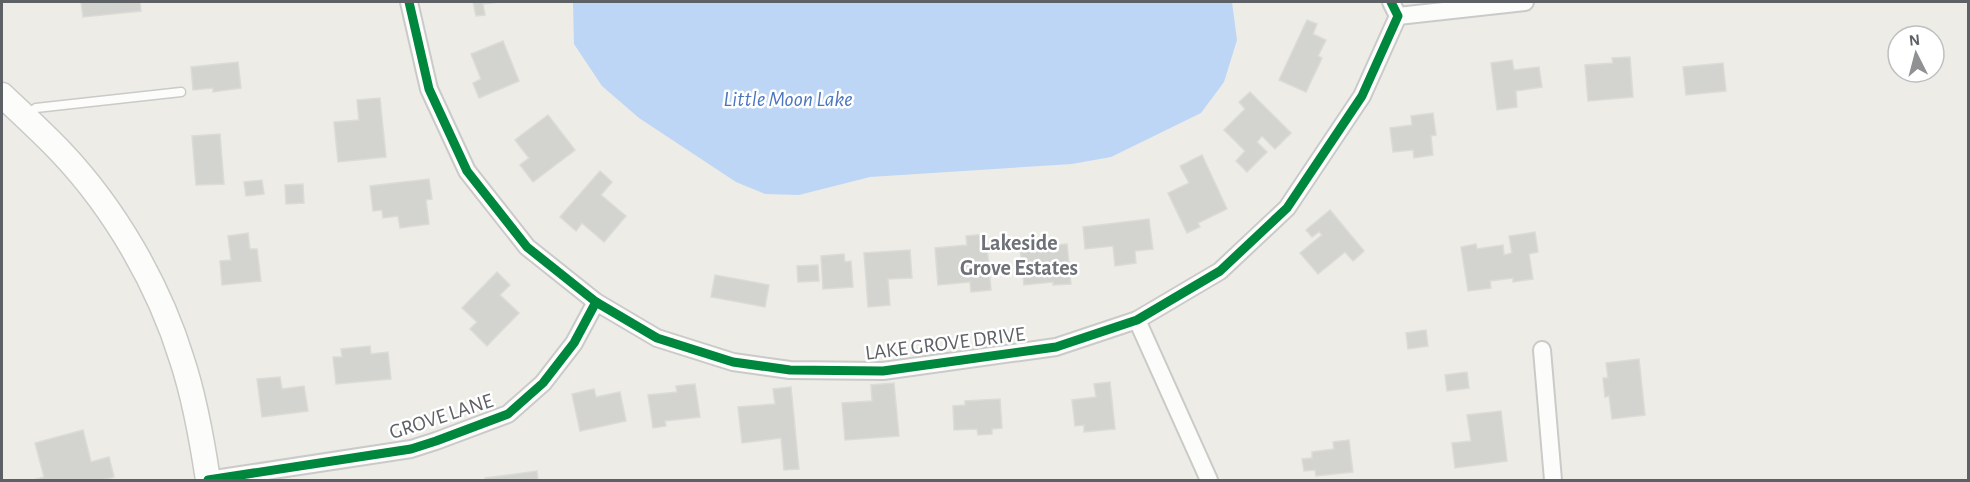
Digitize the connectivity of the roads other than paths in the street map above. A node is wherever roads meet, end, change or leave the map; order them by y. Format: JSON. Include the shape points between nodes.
{"nodes":[{"id":1,"x":409,"y":2,"type":"edge"},
{"id":2,"x":1525,"y":2,"type":"edge"},
{"id":3,"x":1394,"y":9,"type":"edge"},
{"id":4,"x":181,"y":92,"type":"dead end"},
{"id":5,"x":2,"y":94,"type":"edge"},
{"id":6,"x":25,"y":116,"type":"junction"},
{"id":7,"x":596,"y":302,"type":"junction"},
{"id":8,"x":1137,"y":320,"type":"junction"},
{"id":9,"x":1542,"y":350,"type":"dead end"},
{"id":10,"x":208,"y":480,"type":"edge"},
{"id":11,"x":1209,"y":480,"type":"edge"},
{"id":12,"x":1553,"y":480,"type":"edge"}],
"edges":[{"from":1,"to":7,"type":"street","name":"LAKE GROVE DRIVE","via":[[429,89],[467,171],[527,247]]},
{"from":2,"to":3,"type":"street","name":"LAKE GROVE DRIVE"},
{"from":3,"to":8,"type":"street","name":"LAKE GROVE DRIVE","via":[[1362,96],[1287,208],[1220,271]]},
{"from":4,"to":6,"type":"lane","via":[[36,108]]},
{"from":5,"to":6,"type":"street"},
{"from":6,"to":10,"type":"street","via":[[92,189],[123,234],[153,289],[187,375]]},
{"from":7,"to":8,"type":"street","name":"LAKE GROVE DRIVE","via":[[657,339],[733,362],[790,370],[883,371],[1056,347]]},
{"from":7,"to":10,"type":"street","name":"GROVE LANE","via":[[574,343],[543,383],[508,414],[411,449]]},
{"from":8,"to":11,"type":"street"},
{"from":9,"to":12,"type":"street"}]}
